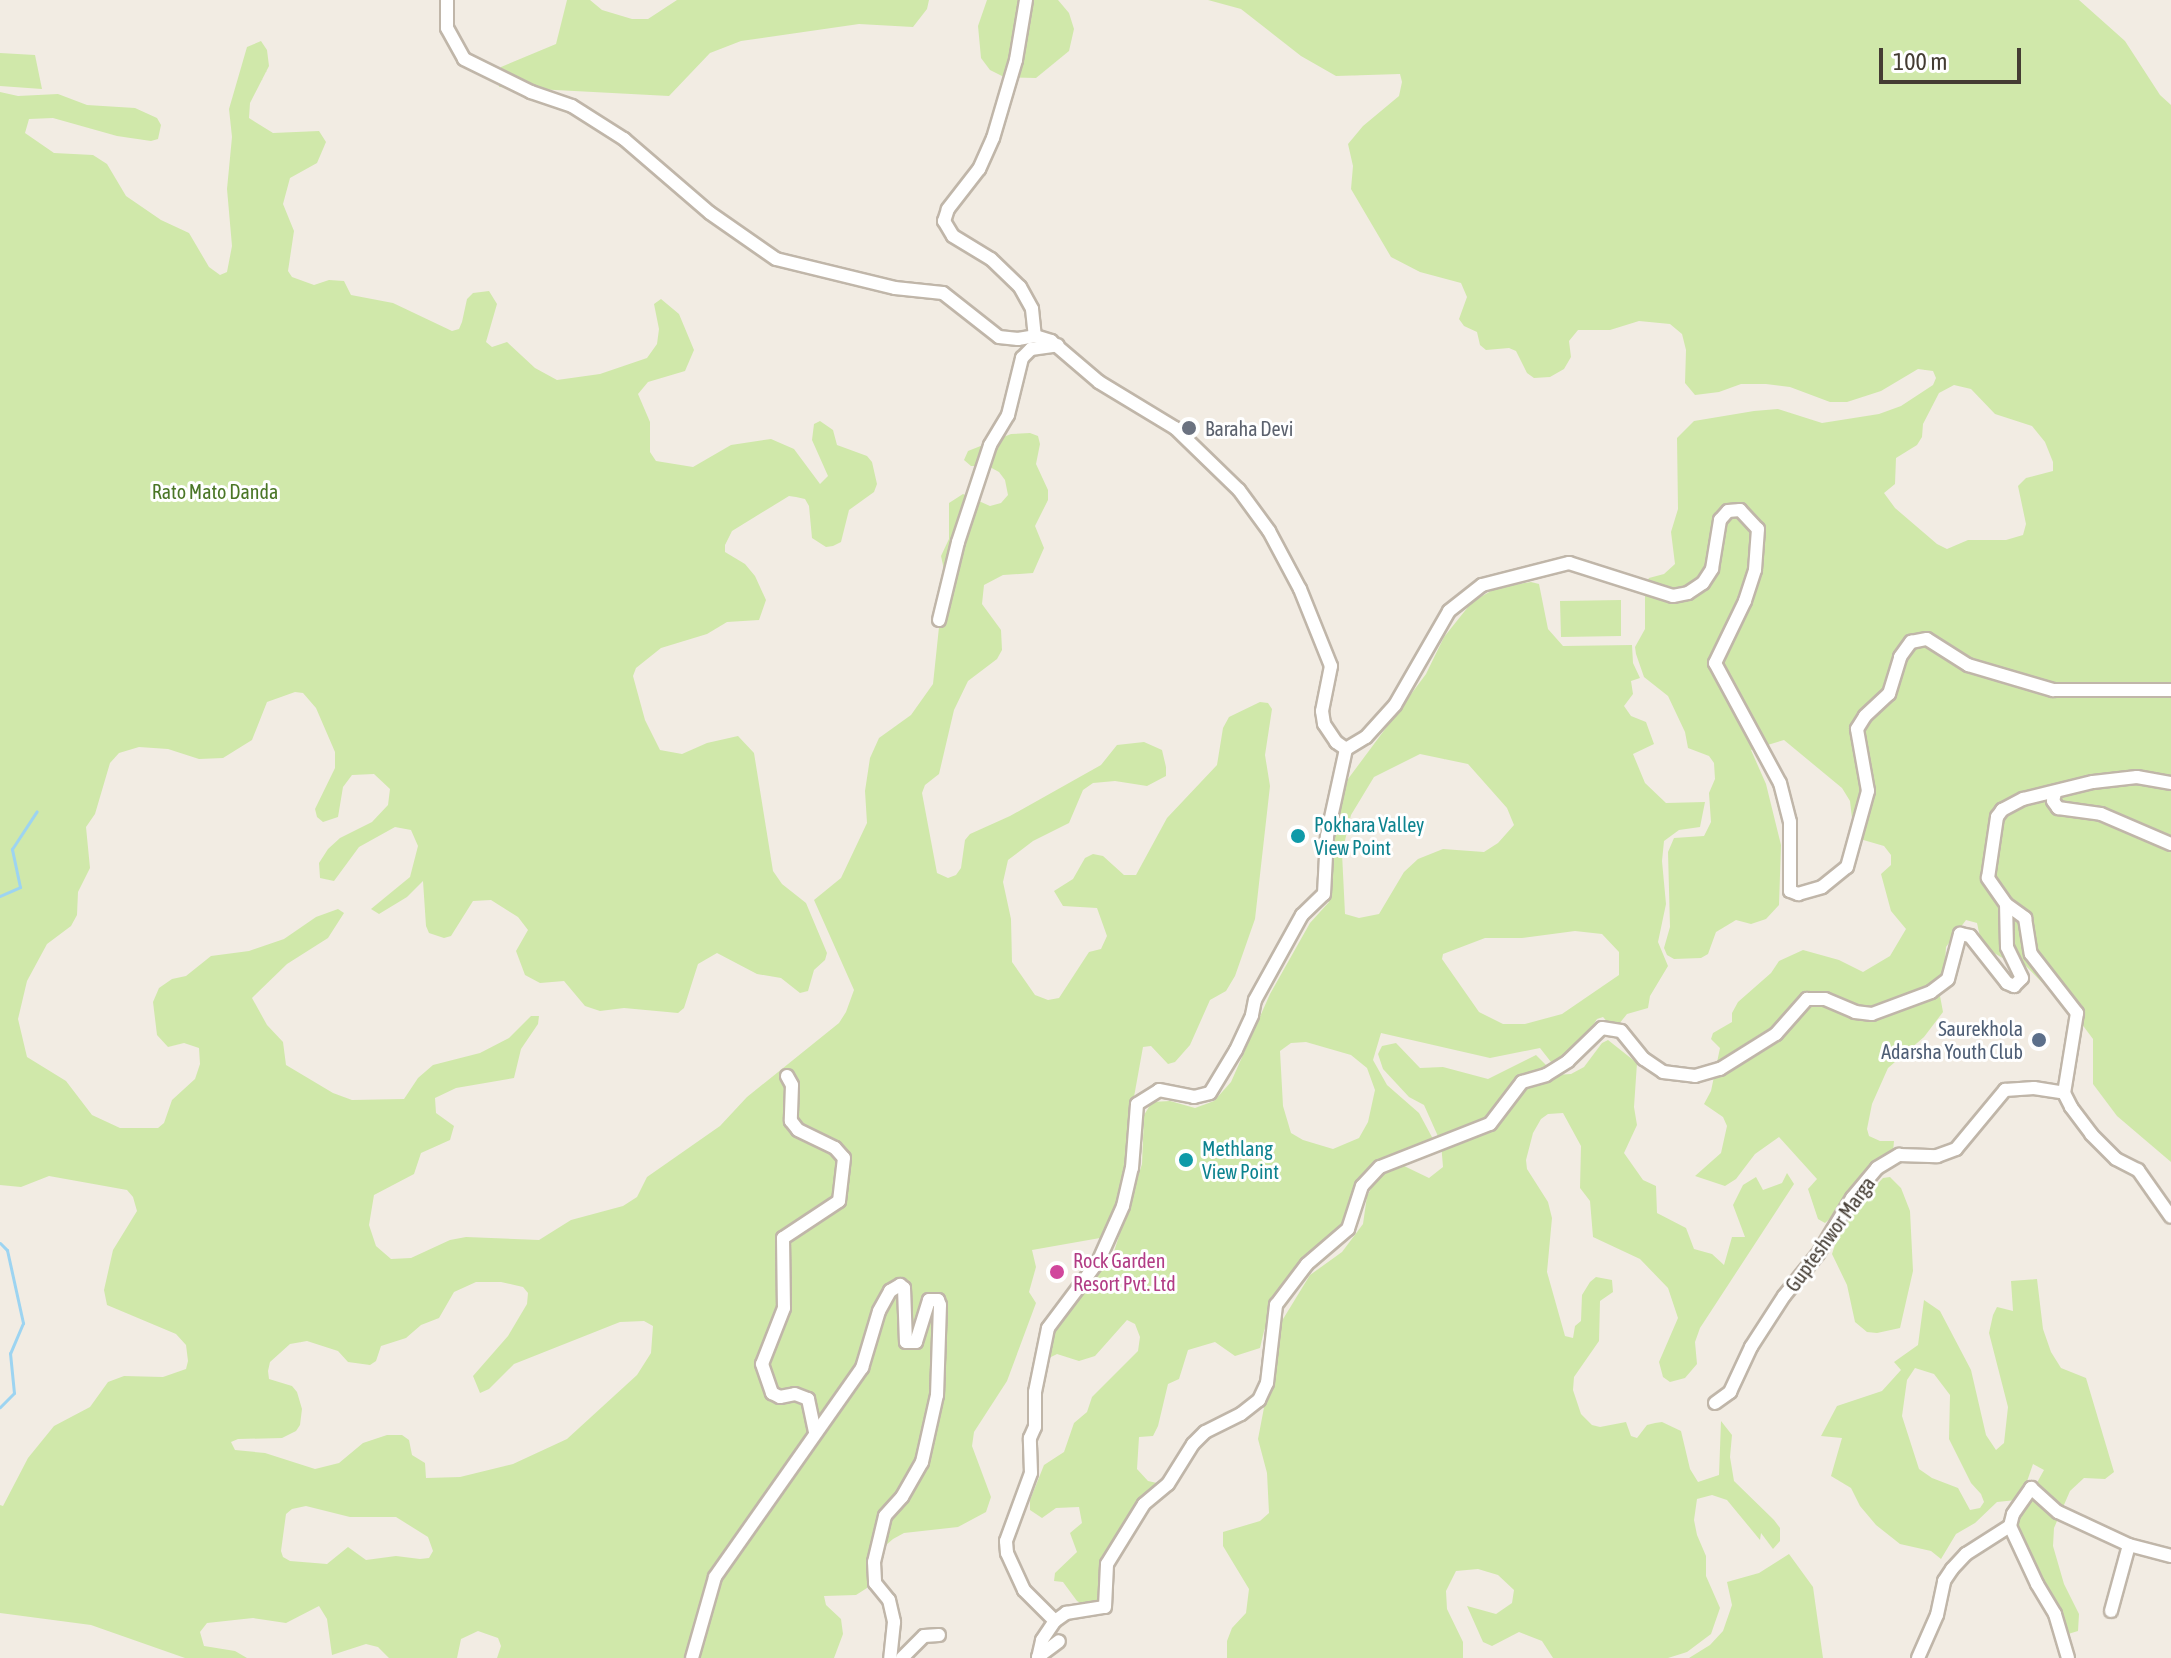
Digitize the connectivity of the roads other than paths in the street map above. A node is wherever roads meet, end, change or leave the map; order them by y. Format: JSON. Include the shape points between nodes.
{"nodes":[{"id":1,"x":447,"y":0,"type":"edge"},
{"id":2,"x":1026,"y":0,"type":"edge"},
{"id":3,"x":1035,"y":336,"type":"junction"},
{"id":4,"x":1058,"y":345,"type":"junction"},
{"id":5,"x":939,"y":620,"type":"dead end"},
{"id":6,"x":2171,"y":690,"type":"edge"},
{"id":7,"x":1346,"y":749,"type":"junction"},
{"id":8,"x":2171,"y":783,"type":"edge"},
{"id":9,"x":2055,"y":793,"type":"junction"},
{"id":10,"x":2171,"y":844,"type":"edge"},
{"id":11,"x":2006,"y":904,"type":"junction"},
{"id":12,"x":787,"y":1076,"type":"dead end"},
{"id":13,"x":2064,"y":1093,"type":"junction"},
{"id":14,"x":2171,"y":1217,"type":"edge"},
{"id":15,"x":1715,"y":1403,"type":"dead end"},
{"id":16,"x":815,"y":1433,"type":"junction"},
{"id":17,"x":2010,"y":1526,"type":"junction"},
{"id":18,"x":2129,"y":1545,"type":"junction"},
{"id":19,"x":2171,"y":1556,"type":"edge"},
{"id":20,"x":2111,"y":1611,"type":"dead end"},
{"id":21,"x":1055,"y":1621,"type":"junction"},
{"id":22,"x":939,"y":1635,"type":"dead end"},
{"id":23,"x":1059,"y":1641,"type":"dead end"},
{"id":24,"x":2067,"y":1654,"type":"edge"},
{"id":25,"x":692,"y":1658,"type":"edge"},
{"id":26,"x":890,"y":1658,"type":"edge"},
{"id":27,"x":902,"y":1658,"type":"edge"},
{"id":28,"x":1038,"y":1658,"type":"edge"},
{"id":29,"x":1918,"y":1658,"type":"edge"},
{"id":30,"x":2079,"y":1658,"type":"edge"}],
"edges":[{"from":1,"to":3,"type":"street","via":[[447,28],[464,59],[531,92],[557,98],[608,129],[710,213],[776,259],[895,288],[943,293],[999,337]]},
{"from":2,"to":3,"type":"street","via":[[1016,60],[993,138],[944,221],[953,236],[991,259],[1020,287],[1029,300]]},
{"from":3,"to":4,"type":"street"},
{"from":4,"to":5,"type":"street","via":[[1031,349],[1022,358],[1008,415],[990,445],[958,542]]},
{"from":4,"to":7,"type":"street","via":[[1099,382],[1175,428],[1223,471],[1263,523],[1318,626],[1331,666],[1324,724]]},
{"from":6,"to":7,"type":"street","via":[[2053,690],[1968,665],[1927,639],[1911,642],[1900,657],[1889,694],[1857,729],[1868,791],[1847,867],[1822,887],[1790,891],[1790,822],[1780,783],[1715,663],[1755,570],[1758,529],[1740,510],[1728,511],[1720,520],[1712,569],[1688,593],[1673,596],[1569,563],[1482,585],[1449,611],[1395,705],[1366,737]]},
{"from":7,"to":21,"type":"street","via":[[1327,836],[1324,894],[1302,915],[1210,1093],[1194,1097],[1159,1090],[1137,1104],[1123,1206],[1099,1260],[1048,1328],[1035,1392],[1031,1473],[1006,1541],[1024,1590]]},
{"from":8,"to":9,"type":"street","via":[[2137,777]]},
{"from":9,"to":10,"type":"street","via":[[2058,808],[2101,814]]},
{"from":9,"to":11,"type":"street","via":[[2012,804],[1997,817],[1988,878]]},
{"from":11,"to":13,"type":"street","via":[[2025,918],[2031,954],[2077,1013]]},
{"from":11,"to":21,"type":"street","via":[[2005,937],[2022,978],[2014,986],[1970,936],[1960,934],[1948,979],[1931,992],[1872,1014],[1825,999],[1807,999],[1776,1034],[1720,1069],[1695,1076],[1663,1072],[1621,1031],[1602,1028],[1568,1061],[1522,1082],[1490,1124],[1380,1167],[1362,1186],[1348,1229],[1307,1264],[1276,1305],[1267,1383],[1259,1400],[1200,1436],[1168,1484],[1144,1504],[1107,1564],[1105,1607],[1066,1613]]},
{"from":12,"to":16,"type":"street","via":[[792,1085],[791,1121],[844,1158],[839,1201],[783,1238],[784,1308],[762,1364],[772,1393],[808,1399]]},
{"from":13,"to":14,"type":"street","via":[[2091,1134],[2116,1159],[2138,1170]]},
{"from":13,"to":15,"type":"street","name":"Gupteshwor Marga","via":[[2005,1090],[1956,1149],[1937,1156],[1899,1155],[1877,1168],[1784,1296],[1730,1392]]},
{"from":16,"to":25,"type":"street","via":[[715,1577]]},
{"from":16,"to":26,"type":"street","via":[[862,1368],[890,1291],[904,1288],[905,1338],[912,1343],[929,1300],[938,1300],[937,1395],[922,1462],[885,1516],[874,1562],[875,1583],[889,1600],[894,1622]]},
{"from":17,"to":18,"type":"street","via":[[2031,1488],[2058,1512]]},
{"from":17,"to":24,"type":"street","via":[[2055,1614]]},
{"from":17,"to":29,"type":"street","via":[[1952,1569]]},
{"from":18,"to":19,"type":"street"},
{"from":18,"to":20,"type":"street"},
{"from":21,"to":28,"type":"street"},
{"from":22,"to":27,"type":"street","via":[[924,1636]]},
{"from":23,"to":28,"type":"street"},
{"from":24,"to":30,"type":"street"}]}
